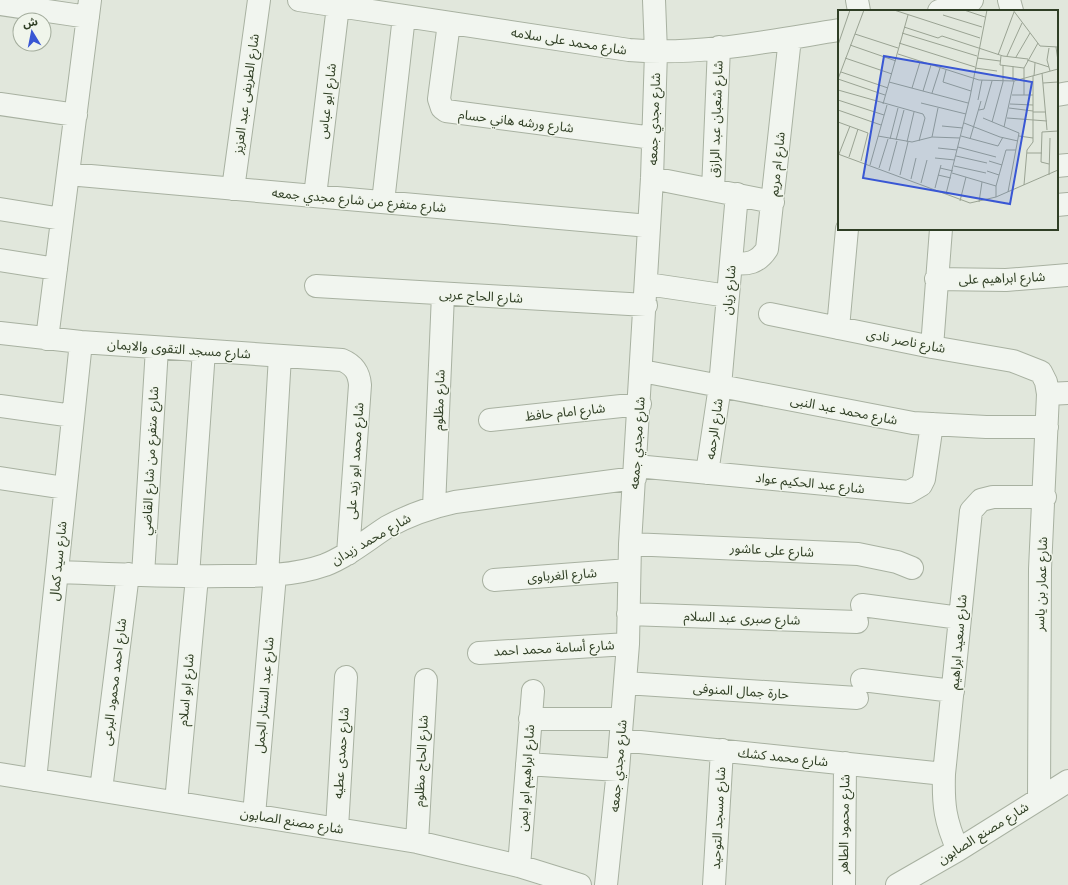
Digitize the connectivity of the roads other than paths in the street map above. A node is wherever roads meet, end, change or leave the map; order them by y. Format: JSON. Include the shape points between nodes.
{"nodes":[{"id":1,"x":259,"y":0,"type":"edge"},
{"id":2,"x":299,"y":0,"type":"edge"},
{"id":3,"x":654,"y":0,"type":"edge"},
{"id":4,"x":857,"y":0,"type":"edge"},
{"id":5,"x":972,"y":0,"type":"edge"},
{"id":6,"x":1009,"y":0,"type":"edge"},
{"id":7,"x":0,"y":4,"type":"edge"},
{"id":8,"x":338,"y":6,"type":"junction"},
{"id":9,"x":89,"y":9,"type":"edge"},
{"id":10,"x":937,"y":9,"type":"edge"},
{"id":11,"x":859,"y":10,"type":"edge"},
{"id":12,"x":1012,"y":10,"type":"edge"},
{"id":13,"x":404,"y":16,"type":"junction"},
{"id":14,"x":449,"y":22,"type":"junction"},
{"id":15,"x":838,"y":30,"type":"edge"},
{"id":16,"x":790,"y":38,"type":"junction"},
{"id":17,"x":719,"y":48,"type":"junction"},
{"id":18,"x":656,"y":52,"type":"junction"},
{"id":19,"x":1068,"y":93,"type":"edge"},
{"id":20,"x":1058,"y":95,"type":"edge"},
{"id":21,"x":0,"y":104,"type":"edge"},
{"id":22,"x":76,"y":115,"type":"junction"},
{"id":23,"x":653,"y":138,"type":"junction"},
{"id":24,"x":1068,"y":165,"type":"edge"},
{"id":25,"x":1058,"y":166,"type":"edge"},
{"id":26,"x":68,"y":174,"type":"junction"},
{"id":27,"x":652,"y":178,"type":"junction"},
{"id":28,"x":233,"y":189,"type":"junction"},
{"id":29,"x":714,"y":190,"type":"junction"},
{"id":30,"x":737,"y":194,"type":"junction"},
{"id":31,"x":315,"y":196,"type":"junction"},
{"id":32,"x":382,"y":202,"type":"junction"},
{"id":33,"x":773,"y":202,"type":"junction"},
{"id":34,"x":1068,"y":204,"type":"edge"},
{"id":35,"x":1058,"y":205,"type":"edge"},
{"id":36,"x":0,"y":209,"type":"edge"},
{"id":37,"x":62,"y":219,"type":"junction"},
{"id":38,"x":649,"y":226,"type":"junction"},
{"id":39,"x":847,"y":230,"type":"edge"},
{"id":40,"x":941,"y":230,"type":"edge"},
{"id":41,"x":0,"y":260,"type":"edge"},
{"id":42,"x":731,"y":263,"type":"junction"},
{"id":43,"x":56,"y":268,"type":"junction"},
{"id":44,"x":1068,"y":275,"type":"edge"},
{"id":45,"x":936,"y":279,"type":"junction"},
{"id":46,"x":316,"y":286,"type":"dead end"},
{"id":47,"x":443,"y":294,"type":"junction"},
{"id":48,"x":646,"y":295,"type":"junction"},
{"id":49,"x":728,"y":296,"type":"junction"},
{"id":50,"x":770,"y":314,"type":"dead end"},
{"id":51,"x":838,"y":328,"type":"junction"},
{"id":52,"x":0,"y":332,"type":"edge"},
{"id":53,"x":47,"y":339,"type":"junction"},
{"id":54,"x":81,"y":342,"type":"junction"},
{"id":55,"x":932,"y":347,"type":"junction"},
{"id":56,"x":157,"y":348,"type":"junction"},
{"id":57,"x":204,"y":351,"type":"junction"},
{"id":58,"x":280,"y":356,"type":"junction"},
{"id":59,"x":356,"y":369,"type":"joint"},
{"id":60,"x":642,"y":371,"type":"junction"},
{"id":61,"x":1040,"y":372,"type":"joint"},
{"id":62,"x":720,"y":386,"type":"junction"},
{"id":63,"x":1058,"y":394,"type":"edge"},
{"id":64,"x":640,"y":404,"type":"junction"},
{"id":65,"x":0,"y":406,"type":"edge"},
{"id":66,"x":73,"y":416,"type":"junction"},
{"id":67,"x":490,"y":420,"type":"dead end"},
{"id":68,"x":932,"y":424,"type":"junction"},
{"id":69,"x":1048,"y":427,"type":"junction"},
{"id":70,"x":636,"y":472,"type":"junction"},
{"id":71,"x":707,"y":473,"type":"junction"},
{"id":72,"x":0,"y":478,"type":"edge"},
{"id":73,"x":65,"y":488,"type":"junction"},
{"id":74,"x":1045,"y":497,"type":"junction"},
{"id":75,"x":434,"y":507,"type":"junction"},
{"id":76,"x":630,"y":544,"type":"junction"},
{"id":77,"x":348,"y":554,"type":"junction"},
{"id":78,"x":912,"y":568,"type":"dead end"},
{"id":79,"x":629,"y":570,"type":"junction"},
{"id":80,"x":57,"y":572,"type":"junction"},
{"id":81,"x":135,"y":575,"type":"junction"},
{"id":82,"x":271,"y":575,"type":"junction"},
{"id":83,"x":193,"y":576,"type":"junction"},
{"id":84,"x":494,"y":580,"type":"dead end"},
{"id":85,"x":628,"y":614,"type":"junction"},
{"id":86,"x":960,"y":618,"type":"junction"},
{"id":87,"x":628,"y":644,"type":"junction"},
{"id":88,"x":479,"y":653,"type":"dead end"},
{"id":89,"x":346,"y":677,"type":"dead end"},
{"id":90,"x":426,"y":680,"type":"dead end"},
{"id":91,"x":625,"y":683,"type":"junction"},
{"id":92,"x":533,"y":691,"type":"dead end"},
{"id":93,"x":954,"y":691,"type":"junction"},
{"id":94,"x":530,"y":719,"type":"junction"},
{"id":95,"x":622,"y":729,"type":"junction"},
{"id":96,"x":722,"y":750,"type":"junction"},
{"id":97,"x":845,"y":763,"type":"junction"},
{"id":98,"x":527,"y":764,"type":"junction"},
{"id":99,"x":618,"y":770,"type":"junction"},
{"id":100,"x":0,"y":774,"type":"edge"},
{"id":101,"x":944,"y":774,"type":"junction"},
{"id":102,"x":35,"y":780,"type":"junction"},
{"id":103,"x":1068,"y":780,"type":"edge"},
{"id":104,"x":101,"y":790,"type":"junction"},
{"id":105,"x":1039,"y":798,"type":"junction"},
{"id":106,"x":176,"y":802,"type":"junction"},
{"id":107,"x":254,"y":815,"type":"junction"},
{"id":108,"x":337,"y":828,"type":"junction"},
{"id":109,"x":417,"y":842,"type":"junction"},
{"id":110,"x":958,"y":850,"type":"junction"},
{"id":111,"x":519,"y":866,"type":"junction"},
{"id":112,"x":580,"y":885,"type":"edge"},
{"id":113,"x":606,"y":885,"type":"edge"},
{"id":114,"x":714,"y":885,"type":"edge"},
{"id":115,"x":844,"y":885,"type":"edge"},
{"id":116,"x":897,"y":885,"type":"edge"}],
"edges":[{"from":1,"to":28,"type":"street","name":"شارع الطريفى عبد العزيز"},
{"from":2,"to":8,"type":"street","name":"شارع محمد على سلامه"},
{"from":3,"to":18,"type":"street","name":"شارع مجدي جمعه"},
{"from":4,"to":11,"type":"street"},
{"from":5,"to":10,"type":"street"},
{"from":6,"to":12,"type":"street"},
{"from":7,"to":9,"type":"street"},
{"from":8,"to":13,"type":"street","name":"شارع محمد على سلامه"},
{"from":8,"to":31,"type":"street","name":"شارع ابو عباس"},
{"from":9,"to":22,"type":"street"},
{"from":13,"to":14,"type":"street","name":"شارع محمد على سلامه"},
{"from":13,"to":32,"type":"street"},
{"from":14,"to":18,"type":"street","name":"شارع محمد على سلامه"},
{"from":14,"to":23,"type":"street","name":"شارع ورشه هاني حسام","via":[[439,95],[440,104],[446,111]]},
{"from":15,"to":16,"type":"street","name":"شارع محمد على سلامه"},
{"from":16,"to":17,"type":"street","name":"شارع محمد على سلامه"},
{"from":16,"to":33,"type":"street","name":"شارع ام مريم"},
{"from":17,"to":18,"type":"street","name":"شارع محمد على سلامه"},
{"from":17,"to":29,"type":"street","name":"شارع شعبان عبد الرازق"},
{"from":18,"to":23,"type":"street","name":"شارع مجدي جمعه"},
{"from":19,"to":20,"type":"street"},
{"from":21,"to":22,"type":"street"},
{"from":22,"to":26,"type":"street"},
{"from":23,"to":27,"type":"street","name":"شارع مجدي جمعه"},
{"from":24,"to":25,"type":"street"},
{"from":26,"to":28,"type":"street","name":"شارع متفرع من شارع مجدي جمعه"},
{"from":26,"to":37,"type":"street"},
{"from":27,"to":29,"type":"street"},
{"from":27,"to":38,"type":"street","name":"شارع مجدي جمعه"},
{"from":28,"to":31,"type":"street","name":"شارع متفرع من شارع مجدي جمعه"},
{"from":29,"to":30,"type":"street"},
{"from":30,"to":33,"type":"street"},
{"from":30,"to":42,"type":"street","name":"شارع زيان"},
{"from":31,"to":32,"type":"street","name":"شارع متفرع من شارع مجدي جمعه"},
{"from":32,"to":38,"type":"street","name":"شارع متفرع من شارع مجدي جمعه"},
{"from":33,"to":42,"type":"street","name":"شارع ام مريم","via":[[767,249],[756,261],[748,264]]},
{"from":34,"to":35,"type":"street"},
{"from":36,"to":37,"type":"street"},
{"from":37,"to":43,"type":"street"},
{"from":38,"to":48,"type":"street","name":"شارع مجدي جمعه"},
{"from":39,"to":51,"type":"street"},
{"from":40,"to":45,"type":"street"},
{"from":41,"to":43,"type":"street"},
{"from":42,"to":49,"type":"street","name":"شارع زيان"},
{"from":43,"to":53,"type":"street"},
{"from":44,"to":45,"type":"street","name":"شارع ابراهيم على","via":[[1006,280]]},
{"from":45,"to":55,"type":"street"},
{"from":46,"to":47,"type":"street","name":"شارع الحاج عربى"},
{"from":47,"to":48,"type":"street","name":"شارع الحاج عربى"},
{"from":47,"to":75,"type":"street","name":"شارع مظلوم"},
{"from":48,"to":49,"type":"street","name":"شارع الحاج عربى"},
{"from":48,"to":60,"type":"street","name":"شارع مجدي جمعه"},
{"from":49,"to":62,"type":"street","name":"شارع زيان"},
{"from":50,"to":51,"type":"street","name":"شارع ناصر نادى"},
{"from":51,"to":55,"type":"street","name":"شارع ناصر نادى"},
{"from":52,"to":53,"type":"street","name":"شارع مسجد التقوى والايمان"},
{"from":53,"to":54,"type":"street","name":"شارع مسجد التقوى والايمان"},
{"from":54,"to":56,"type":"street","name":"شارع مسجد التقوى والايمان"},
{"from":54,"to":66,"type":"street","name":"شارع سيد كمال"},
{"from":55,"to":61,"type":"street","name":"شارع ناصر نادى","via":[[1013,361]]},
{"from":56,"to":57,"type":"street","name":"شارع مسجد التقوى والايمان"},
{"from":56,"to":81,"type":"street","name":"شارع متفرع من شارع القاضي"},
{"from":57,"to":58,"type":"street","name":"شارع مسجد التقوى والايمان"},
{"from":57,"to":83,"type":"street","name":"شارع ابو اسلام"},
{"from":58,"to":59,"type":"street","name":"شارع مسجد التقوى والايمان","via":[[342,360]]},
{"from":58,"to":82,"type":"street","name":"شارع عبد الستار الجمل"},
{"from":59,"to":77,"type":"street","name":"شارع محمد ابو زيد على","via":[[360,384]]},
{"from":60,"to":62,"type":"street","name":"شارع محمد عبد النبى"},
{"from":60,"to":64,"type":"street","name":"شارع مجدي جمعه"},
{"from":61,"to":63,"type":"street","name":"شارع عمار بن ياسر"},
{"from":62,"to":68,"type":"street","name":"شارع محمد عبد النبى","via":[[877,417]]},
{"from":62,"to":71,"type":"street","name":"شارع الرحمه"},
{"from":63,"to":69,"type":"street","name":"شارع عمار بن ياسر"},
{"from":64,"to":67,"type":"street","name":"شارع امام حافظ"},
{"from":64,"to":70,"type":"street","name":"شارع مجدي جمعه"},
{"from":65,"to":66,"type":"street"},
{"from":66,"to":73,"type":"street","name":"شارع سيد كمال"},
{"from":68,"to":69,"type":"street","name":"شارع محمد عبد النبى"},
{"from":68,"to":71,"type":"street","name":"شارع عبد الحكيم عواد","via":[[924,479],[921,485],[910,492]]},
{"from":69,"to":74,"type":"street","name":"شارع عمار بن ياسر"},
{"from":70,"to":71,"type":"street","name":"شارع عبد الحكيم عواد"},
{"from":70,"to":75,"type":"street","name":"شارع محمد زيدان"},
{"from":70,"to":76,"type":"street","name":"شارع مجدي جمعه"},
{"from":72,"to":73,"type":"street"},
{"from":73,"to":80,"type":"street","name":"شارع سيد كمال"},
{"from":74,"to":86,"type":"street","name":"شارع سعيد ابراهيم","via":[[993,497],[974,505],[969,517]]},
{"from":74,"to":105,"type":"street","name":"شارع عمار بن ياسر","via":[[1040,569]]},
{"from":75,"to":77,"type":"street","name":"شارع محمد زيدان","via":[[388,527]]},
{"from":76,"to":78,"type":"street","name":"شارع على عاشور","via":[[858,554],[897,562]]},
{"from":76,"to":79,"type":"street","name":"شارع مجدي جمعه"},
{"from":77,"to":82,"type":"street","name":"شارع محمد زيدان","via":[[301,571]]},
{"from":79,"to":84,"type":"street","name":"شارع الغرباوى"},
{"from":79,"to":85,"type":"street","name":"شارع مجدي جمعه"},
{"from":80,"to":81,"type":"street","name":"شارع محمد زيدان"},
{"from":80,"to":102,"type":"street","name":"شارع سيد كمال"},
{"from":81,"to":83,"type":"street","name":"شارع محمد زيدان"},
{"from":81,"to":104,"type":"street","name":"شارع احمد محمود البرعى"},
{"from":82,"to":83,"type":"street","name":"شارع محمد زيدان"},
{"from":82,"to":107,"type":"street","name":"شارع عبد الستار الجمل"},
{"from":83,"to":106,"type":"street","name":"شارع ابو اسلام"},
{"from":85,"to":86,"type":"street","name":"شارع صبرى عبد السلام","via":[[859,614]]},
{"from":85,"to":87,"type":"street","name":"شارع مجدي جمعه"},
{"from":86,"to":93,"type":"street","name":"شارع سعيد ابراهيم"},
{"from":87,"to":88,"type":"street","name":"شارع أسامة محمد احمد"},
{"from":87,"to":91,"type":"street","name":"شارع مجدي جمعه"},
{"from":89,"to":108,"type":"street","name":"شارع حمدى عطيه"},
{"from":90,"to":109,"type":"street","name":"شارع الحاج مظلوم"},
{"from":91,"to":93,"type":"street","name":"حارة جمال المنوفى"},
{"from":91,"to":95,"type":"street","name":"شارع مجدي جمعه"},
{"from":92,"to":94,"type":"street","name":"شارع ابراهيم ابو ايمن"},
{"from":93,"to":101,"type":"street","name":"شارع سعيد ابراهيم"},
{"from":94,"to":95,"type":"street","name":"شارع محمد كشك"},
{"from":94,"to":98,"type":"street","name":"شارع ابراهيم ابو ايمن"},
{"from":95,"to":96,"type":"street","name":"شارع محمد كشك"},
{"from":95,"to":99,"type":"street","name":"شارع مجدي جمعه"},
{"from":96,"to":97,"type":"street","name":"شارع محمد كشك"},
{"from":96,"to":114,"type":"street","name":"شارع مسجد التوحيد"},
{"from":97,"to":101,"type":"street","name":"شارع محمد كشك"},
{"from":97,"to":115,"type":"street","name":"شارع محمود الطاهر"},
{"from":98,"to":99,"type":"street"},
{"from":98,"to":111,"type":"street","name":"شارع ابراهيم ابو ايمن"},
{"from":99,"to":113,"type":"street","name":"شارع مجدي جمعه"},
{"from":100,"to":102,"type":"street","name":"شارع مصنع الصابون"},
{"from":101,"to":110,"type":"street","name":"شارع سعيد ابراهيم","via":[[943,797],[946,818]]},
{"from":102,"to":104,"type":"street","name":"شارع مصنع الصابون"},
{"from":103,"to":105,"type":"street","name":"شارع مصنع الصابون"},
{"from":104,"to":106,"type":"street","name":"شارع مصنع الصابون"},
{"from":105,"to":110,"type":"street","name":"شارع مصنع الصابون"},
{"from":106,"to":107,"type":"street","name":"شارع مصنع الصابون"},
{"from":107,"to":108,"type":"street","name":"شارع مصنع الصابون"},
{"from":108,"to":109,"type":"street","name":"شارع مصنع الصابون"},
{"from":109,"to":111,"type":"street","name":"شارع مصنع الصابون"},
{"from":110,"to":116,"type":"street","name":"شارع مصنع الصابون"},
{"from":111,"to":112,"type":"street","name":"شارع مصنع الصابون"}]}
